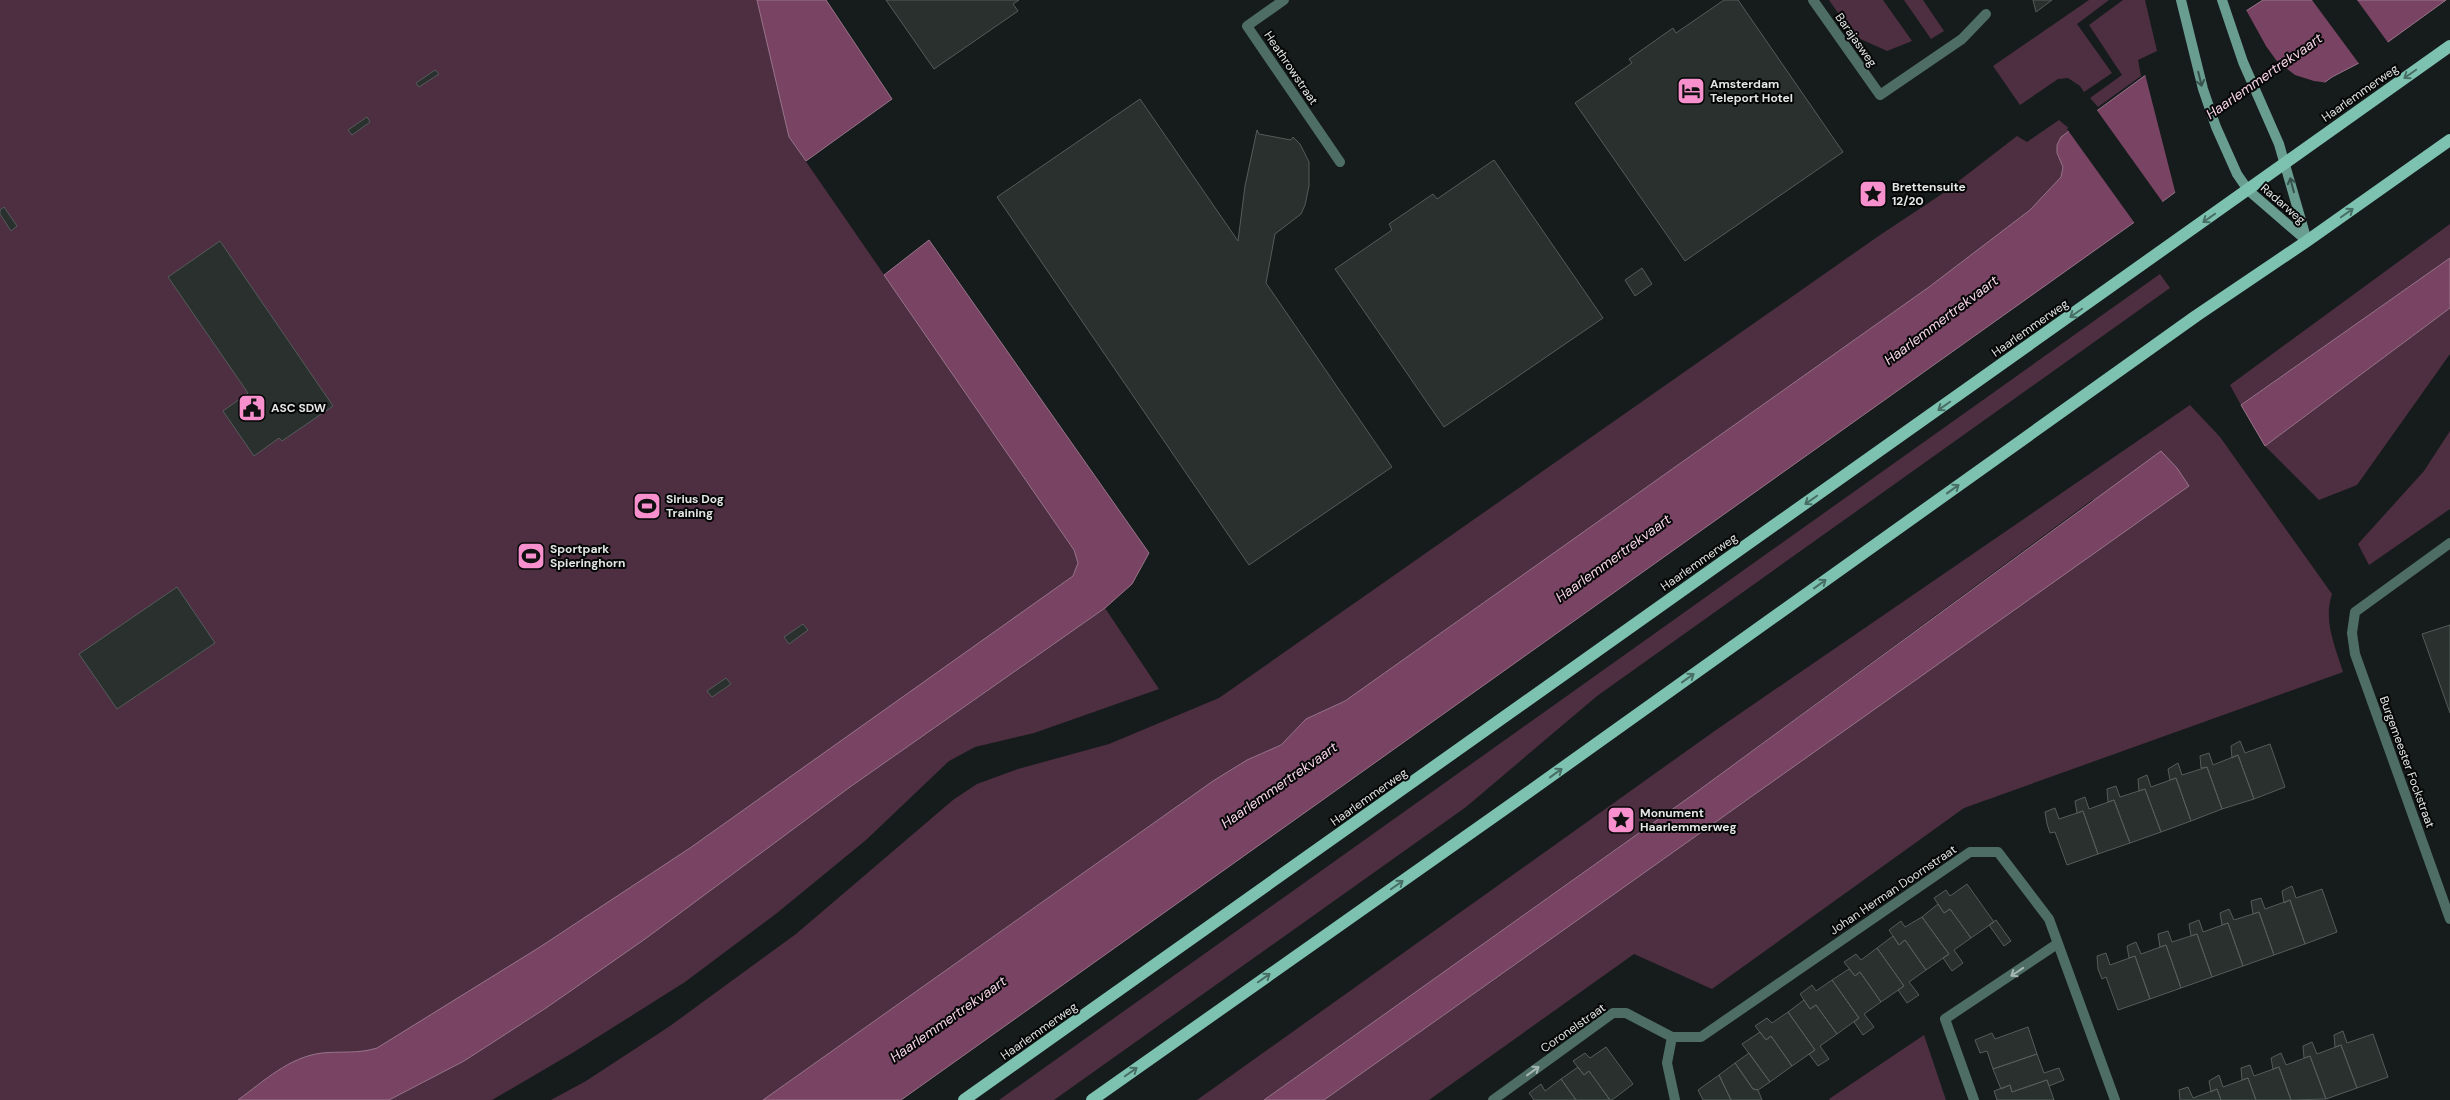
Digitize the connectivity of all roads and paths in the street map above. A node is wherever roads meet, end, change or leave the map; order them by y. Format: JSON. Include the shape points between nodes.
{"nodes":[{"id":1,"x":1284,"y":0,"type":"edge"},
{"id":2,"x":1813,"y":0,"type":"edge"},
{"id":3,"x":2182,"y":0,"type":"edge"},
{"id":4,"x":2223,"y":2,"type":"edge"},
{"id":5,"x":1986,"y":14,"type":"dead end"},
{"id":6,"x":2450,"y":46,"type":"edge"},
{"id":7,"x":2450,"y":140,"type":"edge"},
{"id":8,"x":1340,"y":162,"type":"dead end"},
{"id":9,"x":2285,"y":163,"type":"junction"},
{"id":10,"x":2248,"y":190,"type":"junction"},
{"id":11,"x":2307,"y":241,"type":"junction"},
{"id":12,"x":2450,"y":544,"type":"edge"},
{"id":13,"x":2450,"y":920,"type":"edge"},
{"id":14,"x":2057,"y":944,"type":"junction"},
{"id":15,"x":1672,"y":1037,"type":"junction"},
{"id":16,"x":964,"y":1100,"type":"edge"},
{"id":17,"x":1092,"y":1100,"type":"edge"},
{"id":18,"x":1494,"y":1100,"type":"edge"},
{"id":19,"x":1675,"y":1100,"type":"edge"},
{"id":20,"x":1974,"y":1100,"type":"edge"},
{"id":21,"x":2115,"y":1100,"type":"edge"}],
"edges":[{"from":1,"to":8,"type":"street","name":"Heathrowstraat","via":[[1247,26]]},
{"from":2,"to":5,"type":"street","name":"Barajasweg","via":[[1880,94],[1962,39]]},
{"from":3,"to":10,"type":"street","name":"Radarweg","one_way":true,"via":[[2203,89],[2216,127],[2237,174]]},
{"from":4,"to":9,"type":"street","name":"Radarweg","via":[[2243,62]]},
{"from":6,"to":9,"type":"main road","name":"Haarlemmerweg","one_way":true},
{"from":11,"to":7,"type":"main road","one_way":true},
{"from":9,"to":10,"type":"main road","name":"Haarlemmerweg"},
{"from":11,"to":9,"type":"street","name":"Radarweg","one_way":true},
{"from":10,"to":11,"type":"street","name":"Radarweg"},
{"from":10,"to":16,"type":"main road","name":"Haarlemmerweg","one_way":true},
{"from":17,"to":11,"type":"main road","one_way":true,"via":[[2196,316]]},
{"from":12,"to":13,"type":"street","name":"Burgemeester Fockstraat","via":[[2355,612],[2352,633],[2355,654]]},
{"from":14,"to":15,"type":"street","name":"Johan Herman Doornstraat","via":[[2049,918],[1998,852],[1970,852],[1701,1037]]},
{"from":14,"to":20,"type":"street","one_way":true,"via":[[1945,1019]]},
{"from":14,"to":21,"type":"street","name":"Johan Herman Doornstraat"},
{"from":18,"to":15,"type":"street","name":"Coronelstraat","one_way":true,"via":[[1613,1013],[1626,1013]]},
{"from":15,"to":19,"type":"street","via":[[1667,1063]]}]}
